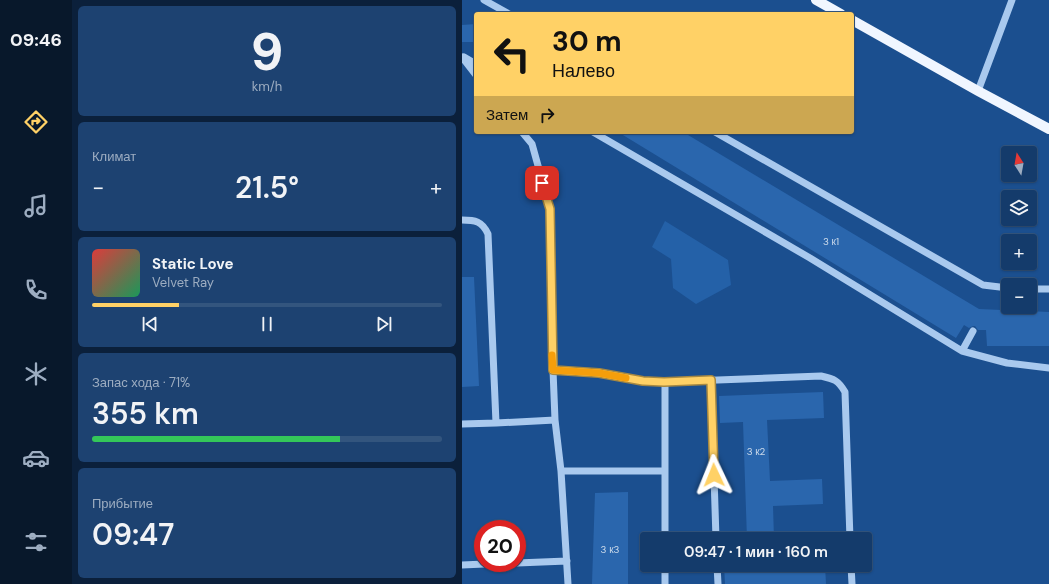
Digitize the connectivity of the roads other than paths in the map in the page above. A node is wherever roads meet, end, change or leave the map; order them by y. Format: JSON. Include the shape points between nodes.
{"nodes":[{"id":1,"x":484,"y":0,"type":"edge"},
{"id":2,"x":816,"y":0,"type":"edge"},
{"id":3,"x":1012,"y":0,"type":"edge"},
{"id":4,"x":505,"y":12,"type":"edge"},
{"id":5,"x":837,"y":12,"type":"edge"},
{"id":6,"x":854,"y":21,"type":"edge"},
{"id":7,"x":462,"y":56,"type":"edge"},
{"id":8,"x":474,"y":63,"type":"edge"},
{"id":9,"x":474,"y":71,"type":"edge"},
{"id":10,"x":978,"y":91,"type":"junction"},
{"id":11,"x":1049,"y":129,"type":"edge"},
{"id":12,"x":524,"y":134,"type":"edge"},
{"id":13,"x":596,"y":134,"type":"edge"},
{"id":14,"x":719,"y":134,"type":"edge"},
{"id":15,"x":462,"y":220,"type":"edge"},
{"id":16,"x":1001,"y":287,"type":"edge"},
{"id":17,"x":1037,"y":288,"type":"edge"},
{"id":18,"x":1049,"y":289,"type":"edge"},
{"id":19,"x":973,"y":331,"type":"dead end"},
{"id":20,"x":962,"y":351,"type":"junction"},
{"id":21,"x":1049,"y":368,"type":"edge"},
{"id":22,"x":553,"y":370,"type":"junction"},
{"id":23,"x":711,"y":380,"type":"junction"},
{"id":24,"x":664,"y":382,"type":"junction"},
{"id":25,"x":555,"y":420,"type":"junction"},
{"id":26,"x":496,"y":422,"type":"junction"},
{"id":27,"x":462,"y":424,"type":"edge"},
{"id":28,"x":561,"y":471,"type":"junction"},
{"id":29,"x":665,"y":471,"type":"junction"},
{"id":30,"x":665,"y":532,"type":"edge"},
{"id":31,"x":716,"y":532,"type":"edge"},
{"id":32,"x":850,"y":532,"type":"edge"},
{"id":33,"x":567,"y":561,"type":"junction"},
{"id":34,"x":526,"y":563,"type":"edge"},
{"id":35,"x":474,"y":564,"type":"edge"},
{"id":36,"x":462,"y":565,"type":"edge"},
{"id":37,"x":665,"y":572,"type":"edge"},
{"id":38,"x":717,"y":572,"type":"edge"},
{"id":39,"x":851,"y":572,"type":"edge"},
{"id":40,"x":568,"y":584,"type":"edge"},
{"id":41,"x":665,"y":584,"type":"edge"},
{"id":42,"x":718,"y":584,"type":"edge"},
{"id":43,"x":852,"y":584,"type":"edge"}],
"edges":[{"from":1,"to":4,"type":"street"},
{"from":2,"to":5,"type":"main road"},
{"from":3,"to":10,"type":"street"},
{"from":6,"to":10,"type":"main road"},
{"from":7,"to":8,"type":"street"},
{"from":7,"to":9,"type":"street"},
{"from":10,"to":11,"type":"main road"},
{"from":12,"to":22,"type":"street","via":[[532,144],[550,209]]},
{"from":13,"to":20,"type":"street","via":[[810,258]]},
{"from":14,"to":16,"type":"street","via":[[983,285]]},
{"from":15,"to":26,"type":"street","via":[[480,223],[488,234]]},
{"from":17,"to":18,"type":"street"},
{"from":19,"to":20,"type":"street"},
{"from":20,"to":21,"type":"street","via":[[1007,363]]},
{"from":22,"to":24,"type":"street"},
{"from":22,"to":25,"type":"street"},
{"from":23,"to":24,"type":"street"},
{"from":23,"to":31,"type":"street"},
{"from":23,"to":32,"type":"street","via":[[821,376],[834,378],[841,384],[845,392]]},
{"from":24,"to":29,"type":"street"},
{"from":25,"to":26,"type":"street"},
{"from":25,"to":28,"type":"street"},
{"from":26,"to":27,"type":"street"},
{"from":28,"to":29,"type":"street"},
{"from":28,"to":33,"type":"street"},
{"from":29,"to":30,"type":"street"},
{"from":33,"to":34,"type":"street"},
{"from":33,"to":40,"type":"street"},
{"from":35,"to":36,"type":"street"},
{"from":37,"to":41,"type":"street"},
{"from":38,"to":42,"type":"street"},
{"from":39,"to":43,"type":"street"}]}
